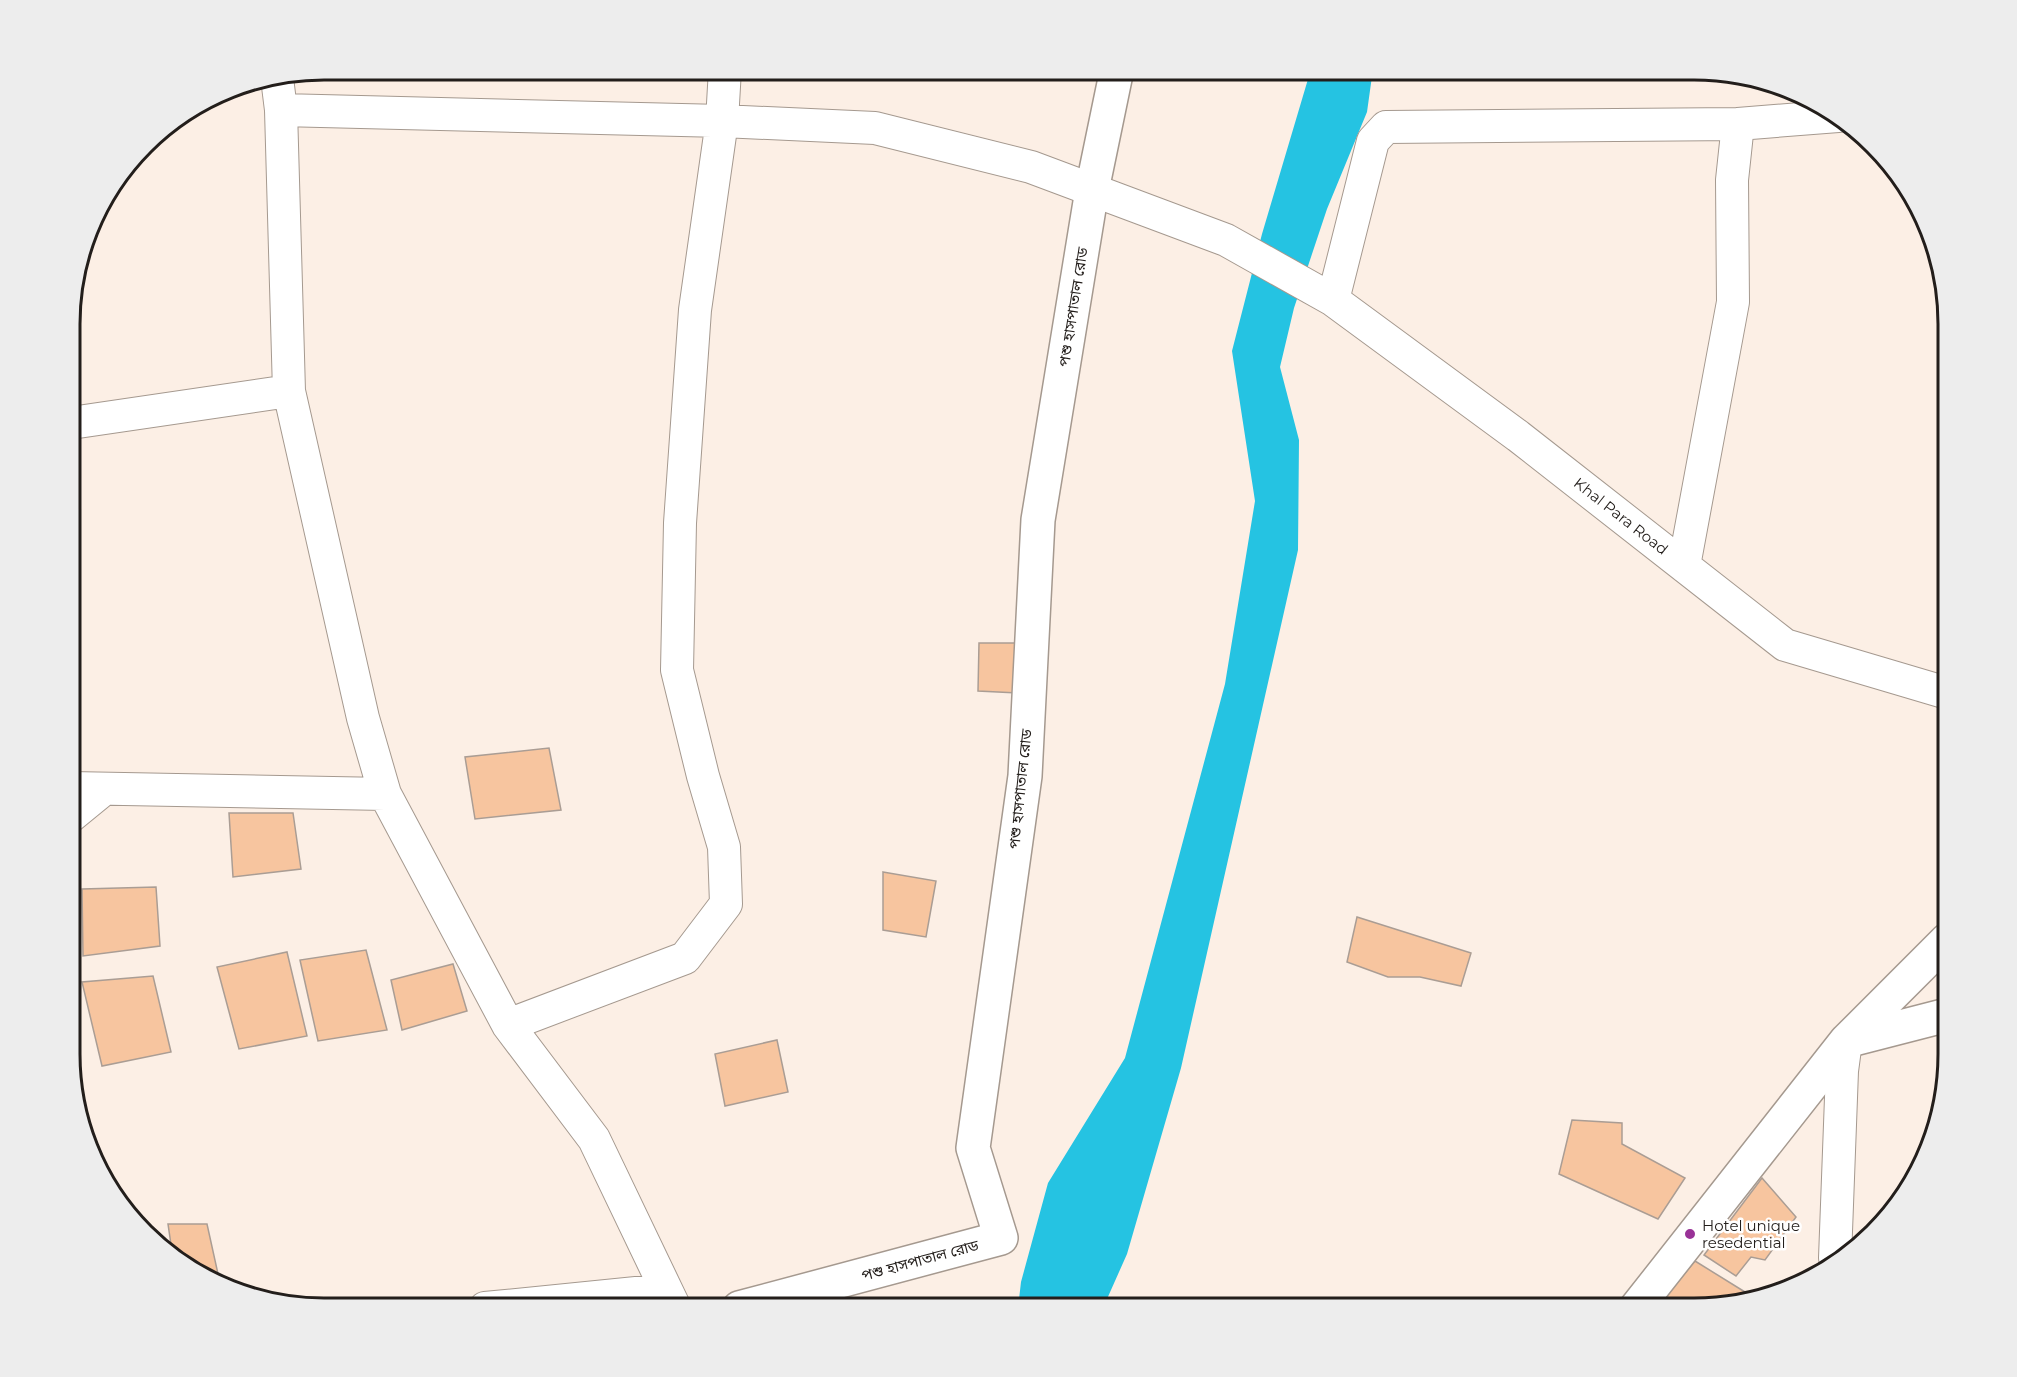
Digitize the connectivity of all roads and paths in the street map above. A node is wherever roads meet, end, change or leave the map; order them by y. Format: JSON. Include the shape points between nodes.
{"nodes":[{"id":1,"x":724,"y":80,"type":"edge"},
{"id":2,"x":1115,"y":80,"type":"edge"},
{"id":3,"x":278,"y":84,"type":"edge"},
{"id":4,"x":281,"y":110,"type":"junction"},
{"id":5,"x":1823,"y":117,"type":"edge"},
{"id":6,"x":722,"y":120,"type":"junction"},
{"id":7,"x":1738,"y":124,"type":"junction"},
{"id":8,"x":1092,"y":190,"type":"junction"},
{"id":9,"x":1325,"y":296,"type":"junction"},
{"id":10,"x":289,"y":391,"type":"junction"},
{"id":11,"x":80,"y":422,"type":"edge"},
{"id":12,"x":1684,"y":566,"type":"junction"},
{"id":13,"x":1938,"y":690,"type":"edge"},
{"id":14,"x":80,"y":788,"type":"edge"},
{"id":15,"x":104,"y":789,"type":"junction"},
{"id":16,"x":385,"y":794,"type":"junction"},
{"id":17,"x":80,"y":809,"type":"edge"},
{"id":18,"x":1938,"y":949,"type":"edge"},
{"id":19,"x":1938,"y":1016,"type":"edge"},
{"id":20,"x":508,"y":1025,"type":"junction"},
{"id":21,"x":1846,"y":1041,"type":"junction"},
{"id":22,"x":1835,"y":1252,"type":"edge"},
{"id":23,"x":671,"y":1298,"type":"edge"},
{"id":24,"x":776,"y":1298,"type":"edge"},
{"id":25,"x":1644,"y":1298,"type":"edge"}],
"edges":[{"from":1,"to":6,"type":"street"},
{"from":2,"to":8,"type":"street","name":"পশু হাসপাতাল রোড"},
{"from":3,"to":4,"type":"street"},
{"from":4,"to":6,"type":"street","name":"Khal Para Road"},
{"from":4,"to":10,"type":"street"},
{"from":5,"to":7,"type":"street"},
{"from":6,"to":8,"type":"street","name":"Khal Para Road","via":[[875,128],[1031,168]]},
{"from":6,"to":20,"type":"street","via":[[695,310],[680,523],[677,670],[724,847],[726,904],[685,958]]},
{"from":7,"to":9,"type":"street","via":[[1386,127],[1373,141]]},
{"from":7,"to":12,"type":"street","via":[[1732,180],[1733,302]]},
{"from":8,"to":9,"type":"street","name":"Khal Para Road","via":[[1226,240]]},
{"from":8,"to":24,"type":"street","name":"পশু হাসপাতাল রোড","via":[[1038,520],[1025,776],[973,1148],[1001,1238]]},
{"from":9,"to":12,"type":"street","name":"Khal Para Road","via":[[1518,436]]},
{"from":10,"to":11,"type":"street"},
{"from":10,"to":16,"type":"street","via":[[363,718]]},
{"from":12,"to":13,"type":"street","name":"Khal Para Road","via":[[1785,645]]},
{"from":14,"to":15,"type":"street"},
{"from":15,"to":16,"type":"street"},
{"from":15,"to":17,"type":"street"},
{"from":16,"to":20,"type":"street"},
{"from":18,"to":21,"type":"street"},
{"from":19,"to":21,"type":"street"},
{"from":20,"to":23,"type":"street","via":[[594,1139]]},
{"from":21,"to":22,"type":"street"},
{"from":21,"to":25,"type":"street"}]}
